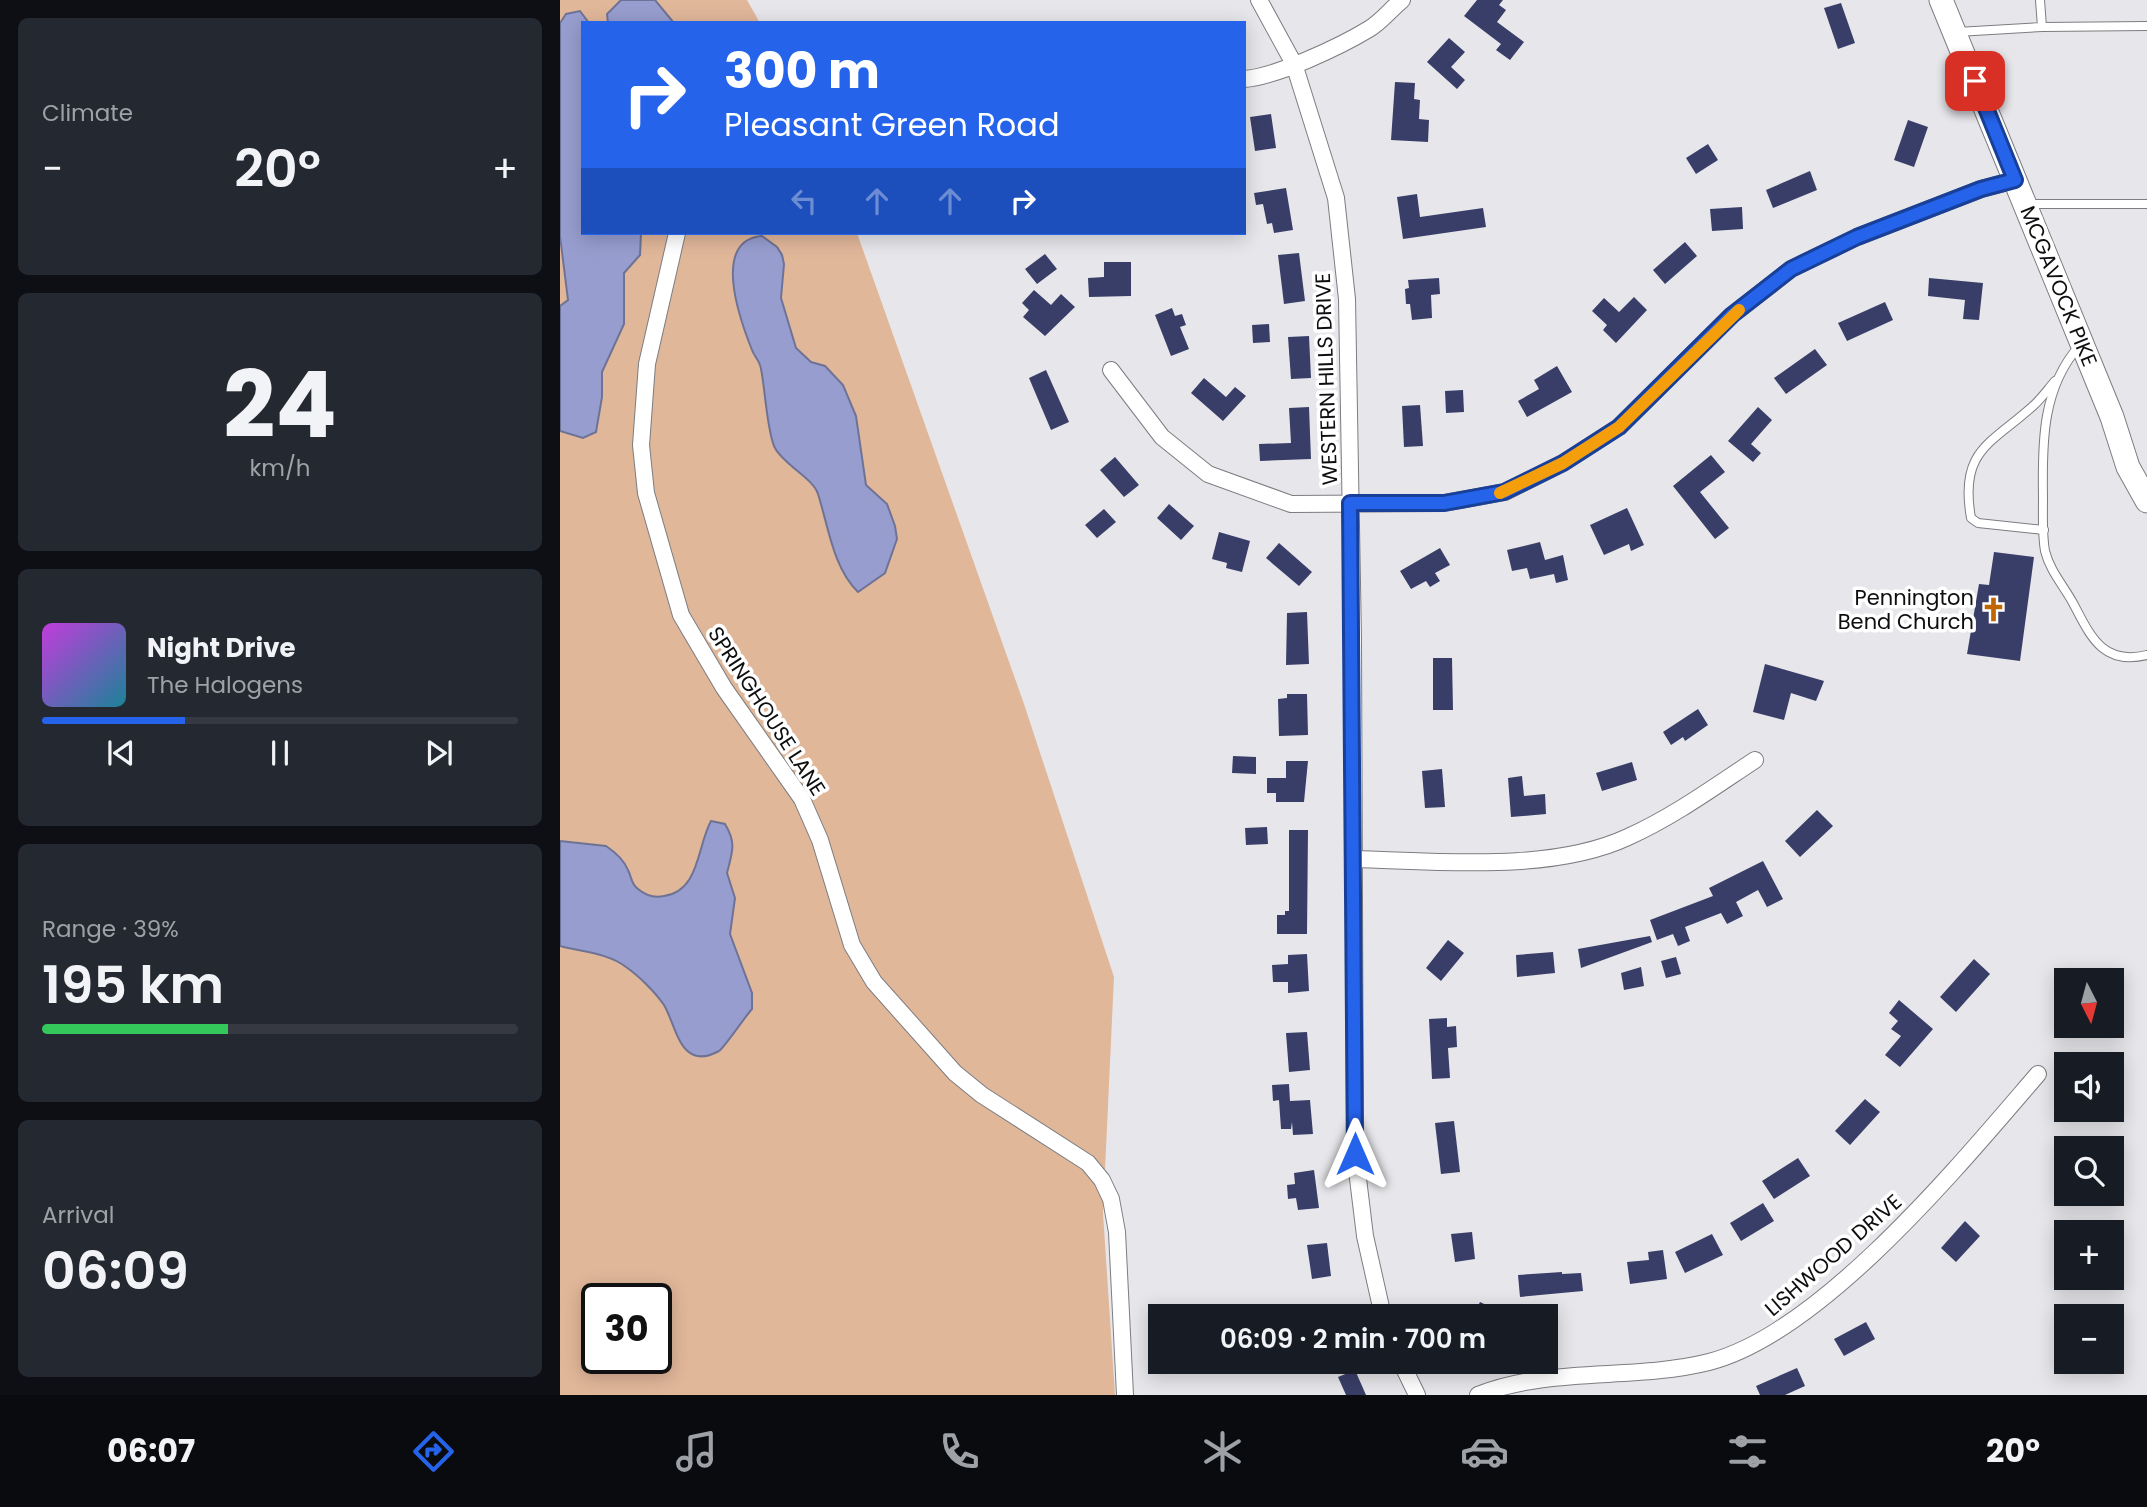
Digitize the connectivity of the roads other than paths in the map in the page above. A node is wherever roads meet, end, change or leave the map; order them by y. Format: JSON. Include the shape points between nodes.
{"nodes":[{"id":1,"x":1259,"y":0,"type":"edge"},
{"id":2,"x":1402,"y":0,"type":"edge"},
{"id":3,"x":1941,"y":0,"type":"edge"},
{"id":4,"x":2040,"y":0,"type":"edge"},
{"id":5,"x":2147,"y":26,"type":"edge"},
{"id":6,"x":2042,"y":27,"type":"junction"},
{"id":7,"x":1955,"y":32,"type":"junction"},
{"id":8,"x":1294,"y":64,"type":"junction"},
{"id":9,"x":1246,"y":79,"type":"edge"},
{"id":10,"x":2015,"y":180,"type":"junction"},
{"id":11,"x":2026,"y":204,"type":"junction"},
{"id":12,"x":2147,"y":204,"type":"edge"},
{"id":13,"x":677,"y":235,"type":"edge"},
{"id":14,"x":2082,"y":343,"type":"junction"},
{"id":15,"x":1111,"y":370,"type":"dead end"},
{"id":16,"x":2057,"y":379,"type":"junction"},
{"id":17,"x":2112,"y":417,"type":"junction"},
{"id":18,"x":2147,"y":473,"type":"edge"},
{"id":19,"x":2147,"y":501,"type":"edge"},
{"id":20,"x":1350,"y":503,"type":"junction"},
{"id":21,"x":2044,"y":530,"type":"junction"},
{"id":22,"x":2147,"y":655,"type":"edge"},
{"id":23,"x":1755,"y":760,"type":"dead end"},
{"id":24,"x":1354,"y":859,"type":"junction"},
{"id":25,"x":2038,"y":1074,"type":"dead end"},
{"id":26,"x":1380,"y":1304,"type":"edge"},
{"id":27,"x":1406,"y":1374,"type":"edge"},
{"id":28,"x":1125,"y":1395,"type":"edge"},
{"id":29,"x":1416,"y":1395,"type":"edge"},
{"id":30,"x":1478,"y":1395,"type":"edge"}],
"edges":[{"from":1,"to":8,"type":"street","name":"WESTERN HILLS DRIVE"},
{"from":2,"to":8,"type":"street","via":[[1370,28]]},
{"from":3,"to":7,"type":"main road","name":"MCGAVOCK PIKE"},
{"from":4,"to":6,"type":"lane"},
{"from":5,"to":6,"type":"lane"},
{"from":6,"to":7,"type":"lane"},
{"from":7,"to":10,"type":"main road","name":"MCGAVOCK PIKE"},
{"from":8,"to":9,"type":"street"},
{"from":8,"to":20,"type":"street","name":"WESTERN HILLS DRIVE","via":[[1336,198],[1347,299]]},
{"from":10,"to":11,"type":"main road","name":"MCGAVOCK PIKE"},
{"from":10,"to":20,"type":"street","via":[[1857,237],[1791,269],[1732,315],[1619,427],[1563,463],[1504,492],[1444,503]]},
{"from":11,"to":12,"type":"lane"},
{"from":11,"to":14,"type":"main road","name":"MCGAVOCK PIKE"},
{"from":13,"to":28,"type":"street","name":"SPRINGHOUSE LANE","via":[[647,365],[640,445],[646,493],[681,615],[724,688],[802,799],[820,840],[852,945],[874,982],[954,1073],[1088,1163],[1102,1180],[1117,1232]]},
{"from":14,"to":16,"type":"lane"},
{"from":14,"to":17,"type":"main road","name":"MCGAVOCK PIKE"},
{"from":15,"to":20,"type":"street","via":[[1162,437],[1208,474],[1291,504]]},
{"from":16,"to":21,"type":"lane","via":[[2042,446]]},
{"from":16,"to":21,"type":"lane","via":[[2034,405],[1988,442],[1976,459],[1968,487],[1972,518],[1978,523]]},
{"from":17,"to":18,"type":"main road","name":"MCGAVOCK PIKE"},
{"from":17,"to":19,"type":"main road","name":"MCGAVOCK PIKE","via":[[2128,467]]},
{"from":20,"to":24,"type":"street","name":"WESTERN HILLS DRIVE"},
{"from":21,"to":22,"type":"lane","via":[[2051,569],[2092,640],[2112,654]]},
{"from":23,"to":24,"type":"street","via":[[1676,812],[1591,850],[1507,862]]},
{"from":24,"to":26,"type":"street","name":"WESTERN HILLS DRIVE","via":[[1355,1154],[1365,1236]]},
{"from":25,"to":30,"type":"street","name":"LISHWOOD DRIVE","via":[[1917,1211],[1773,1334],[1708,1362],[1534,1380]]},
{"from":27,"to":29,"type":"street"}]}
